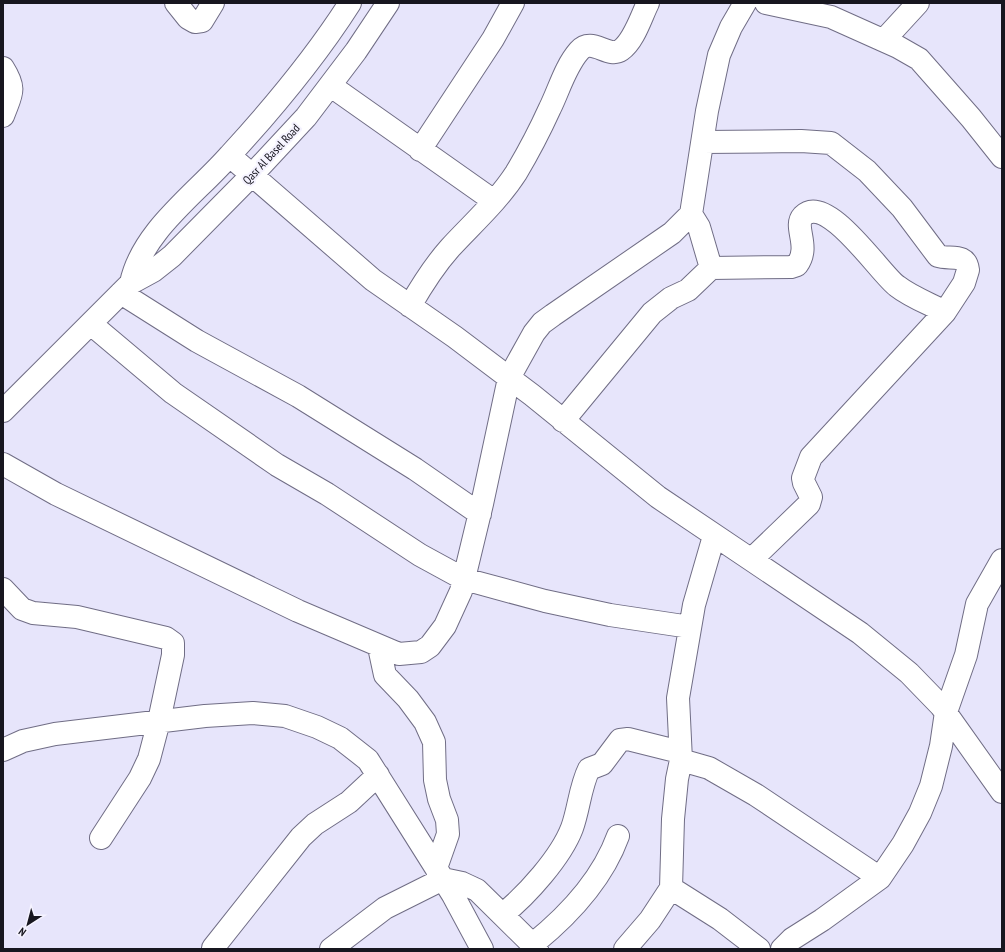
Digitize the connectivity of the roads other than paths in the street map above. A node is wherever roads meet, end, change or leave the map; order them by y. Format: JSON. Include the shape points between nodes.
{"nodes":[{"id":1,"x":176,"y":3,"type":"edge"},
{"id":2,"x":213,"y":3,"type":"edge"},
{"id":3,"x":350,"y":3,"type":"edge"},
{"id":4,"x":359,"y":3,"type":"edge"},
{"id":5,"x":513,"y":3,"type":"edge"},
{"id":6,"x":648,"y":3,"type":"edge"},
{"id":7,"x":745,"y":3,"type":"edge"},
{"id":8,"x":766,"y":3,"type":"edge"},
{"id":9,"x":918,"y":3,"type":"edge"},
{"id":10,"x":384,"y":9,"type":"edge"},
{"id":11,"x":884,"y":40,"type":"junction"},
{"id":12,"x":3,"y":68,"type":"edge"},
{"id":13,"x":331,"y":86,"type":"junction"},
{"id":14,"x":3,"y":116,"type":"edge"},
{"id":15,"x":703,"y":142,"type":"junction"},
{"id":16,"x":420,"y":150,"type":"junction"},
{"id":17,"x":230,"y":156,"type":"junction"},
{"id":18,"x":1002,"y":157,"type":"edge"},
{"id":19,"x":252,"y":176,"type":"junction"},
{"id":20,"x":494,"y":201,"type":"junction"},
{"id":21,"x":691,"y":214,"type":"junction"},
{"id":22,"x":711,"y":268,"type":"junction"},
{"id":23,"x":126,"y":288,"type":"junction"},
{"id":24,"x":410,"y":306,"type":"junction"},
{"id":25,"x":945,"y":312,"type":"junction"},
{"id":26,"x":91,"y":324,"type":"junction"},
{"id":27,"x":509,"y":378,"type":"junction"},
{"id":28,"x":5,"y":404,"type":"edge"},
{"id":29,"x":563,"y":421,"type":"junction"},
{"id":30,"x":3,"y":464,"type":"edge"},
{"id":31,"x":480,"y":514,"type":"junction"},
{"id":32,"x":714,"y":536,"type":"junction"},
{"id":33,"x":752,"y":559,"type":"junction"},
{"id":34,"x":1002,"y":560,"type":"edge"},
{"id":35,"x":464,"y":579,"type":"junction"},
{"id":36,"x":3,"y":589,"type":"edge"},
{"id":37,"x":690,"y":627,"type":"junction"},
{"id":38,"x":380,"y":647,"type":"junction"},
{"id":39,"x":946,"y":712,"type":"junction"},
{"id":40,"x":159,"y":721,"type":"junction"},
{"id":41,"x":3,"y":750,"type":"edge"},
{"id":42,"x":681,"y":756,"type":"junction"},
{"id":43,"x":378,"y":775,"type":"junction"},
{"id":44,"x":998,"y":777,"type":"edge"},
{"id":45,"x":618,"y":836,"type":"dead end"},
{"id":46,"x":101,"y":838,"type":"dead end"},
{"id":47,"x":440,"y":874,"type":"junction"},
{"id":48,"x":880,"y":878,"type":"junction"},
{"id":49,"x":671,"y":888,"type":"junction"},
{"id":50,"x":503,"y":914,"type":"junction"},
{"id":51,"x":535,"y":946,"type":"edge"},
{"id":52,"x":213,"y":948,"type":"dead end"},
{"id":53,"x":331,"y":949,"type":"edge"},
{"id":54,"x":482,"y":949,"type":"edge"},
{"id":55,"x":625,"y":949,"type":"edge"},
{"id":56,"x":759,"y":949,"type":"edge"},
{"id":57,"x":782,"y":949,"type":"edge"}],
"edges":[{"from":1,"to":2,"type":"street","via":[[188,18],[195,22],[202,21]]},
{"from":3,"to":17,"type":"street","name":"Qasr Al Basel Road","via":[[307,65]]},
{"from":4,"to":10,"type":"street"},
{"from":5,"to":16,"type":"street"},
{"from":6,"to":20,"type":"street","via":[[626,46],[620,51],[611,52],[594,46],[579,50],[515,173]]},
{"from":7,"to":15,"type":"street","via":[[719,55]]},
{"from":8,"to":11,"type":"street","via":[[831,17]]},
{"from":9,"to":11,"type":"street"},
{"from":10,"to":13,"type":"street","name":"Qasr Al Basel Road"},
{"from":11,"to":18,"type":"street","via":[[919,59]]},
{"from":12,"to":14,"type":"street","via":[[13,91]]},
{"from":13,"to":16,"type":"street"},
{"from":13,"to":19,"type":"street","name":"Qasr Al Basel Road"},
{"from":15,"to":21,"type":"street"},
{"from":15,"to":25,"type":"street","via":[[831,143],[867,171],[902,208],[938,256],[958,258],[968,266],[964,284]]},
{"from":16,"to":20,"type":"street"},
{"from":17,"to":19,"type":"street"},
{"from":17,"to":23,"type":"street","name":"Qasr Al Basel Road","via":[[152,237],[138,258]]},
{"from":19,"to":23,"type":"street","name":"Qasr Al Basel Road","via":[[163,264]]},
{"from":19,"to":24,"type":"street","via":[[373,280]]},
{"from":20,"to":24,"type":"street","via":[[427,276]]},
{"from":21,"to":22,"type":"street","via":[[699,227]]},
{"from":21,"to":27,"type":"street","via":[[672,233],[542,323]]},
{"from":22,"to":25,"type":"street","via":[[797,265],[804,249],[800,229],[802,219],[806,214],[816,213],[832,218],[846,229],[897,286]]},
{"from":22,"to":29,"type":"street","via":[[688,290],[671,298],[652,313]]},
{"from":23,"to":26,"type":"street","name":"Qasr Al Basel Road"},
{"from":23,"to":31,"type":"street","via":[[197,340],[298,396],[415,469]]},
{"from":24,"to":27,"type":"street"},
{"from":25,"to":33,"type":"street","via":[[811,457],[803,478],[812,497],[808,504]]},
{"from":26,"to":28,"type":"street","name":"Qasr Al Basel Road"},
{"from":26,"to":35,"type":"street","via":[[173,393],[277,465],[327,494],[420,555]]},
{"from":27,"to":29,"type":"street"},
{"from":27,"to":31,"type":"street"},
{"from":29,"to":32,"type":"street","via":[[658,496]]},
{"from":30,"to":38,"type":"street","via":[[63,498],[298,611]]},
{"from":31,"to":35,"type":"street"},
{"from":32,"to":33,"type":"street"},
{"from":32,"to":37,"type":"street"},
{"from":33,"to":39,"type":"street","via":[[860,633],[909,673]]},
{"from":34,"to":39,"type":"street","via":[[977,604],[966,655]]},
{"from":35,"to":37,"type":"street","via":[[610,615]]},
{"from":35,"to":38,"type":"street","via":[[445,626],[430,646],[421,652],[399,654]]},
{"from":36,"to":40,"type":"street","via":[[22,609],[33,613],[91,620],[172,641],[173,655]]},
{"from":37,"to":42,"type":"street","via":[[678,698]]},
{"from":38,"to":47,"type":"street","via":[[386,675],[408,699],[434,742],[435,780],[447,820],[448,834]]},
{"from":39,"to":44,"type":"street"},
{"from":39,"to":48,"type":"street","via":[[931,786],[903,844]]},
{"from":40,"to":41,"type":"street","via":[[55,734],[23,741]]},
{"from":40,"to":43,"type":"street","via":[[253,713],[285,716],[340,738],[368,760]]},
{"from":40,"to":46,"type":"street","via":[[149,759],[140,778]]},
{"from":42,"to":48,"type":"street","via":[[709,768],[756,796]]},
{"from":42,"to":49,"type":"street","via":[[673,819]]},
{"from":42,"to":50,"type":"street","via":[[628,739],[620,740],[602,764],[588,770],[572,829],[555,856],[534,885]]},
{"from":43,"to":47,"type":"street"},
{"from":43,"to":52,"type":"street","via":[[349,802],[315,824],[301,837]]},
{"from":45,"to":51,"type":"street","via":[[610,857],[593,882],[558,924]]},
{"from":47,"to":50,"type":"street","via":[[472,886]]},
{"from":47,"to":53,"type":"street","via":[[364,922]]},
{"from":47,"to":54,"type":"street"},
{"from":48,"to":57,"type":"street","via":[[792,939]]},
{"from":49,"to":55,"type":"street","via":[[650,920]]},
{"from":49,"to":56,"type":"street","via":[[720,919]]},
{"from":50,"to":51,"type":"street"}]}
